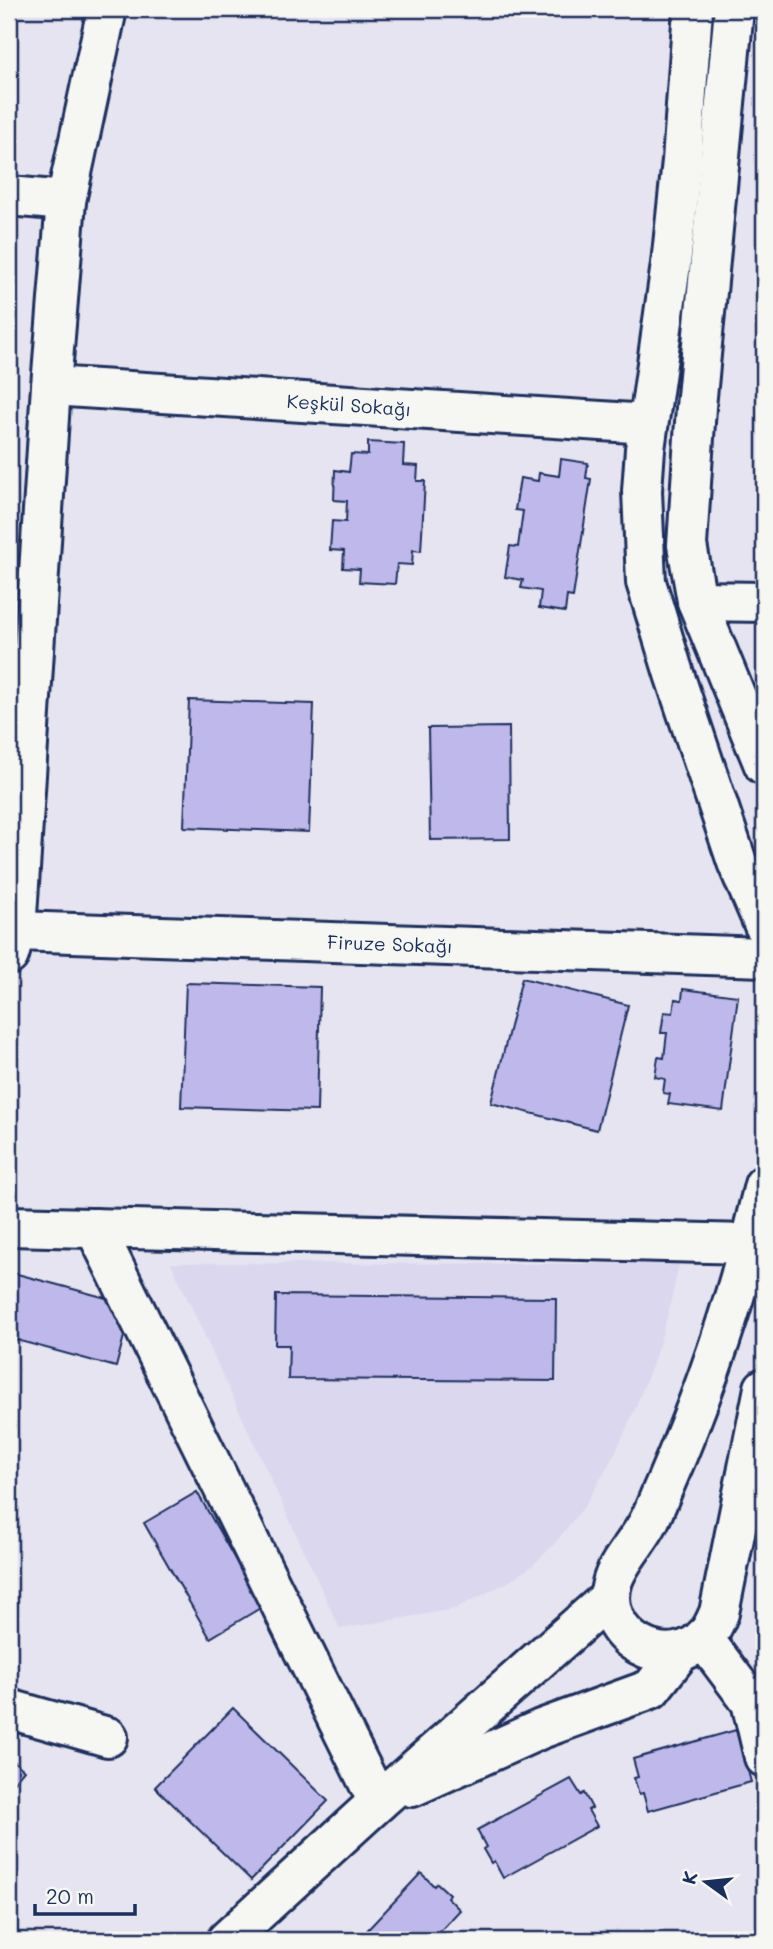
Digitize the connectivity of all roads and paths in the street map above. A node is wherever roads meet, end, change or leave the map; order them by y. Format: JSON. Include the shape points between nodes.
{"nodes":[{"id":1,"x":107,"y":9,"type":"edge"},
{"id":2,"x":693,"y":9,"type":"edge"},
{"id":3,"x":744,"y":13,"type":"edge"},
{"id":4,"x":9,"y":196,"type":"edge"},
{"id":5,"x":66,"y":201,"type":"junction"},
{"id":6,"x":51,"y":386,"type":"junction"},
{"id":7,"x":648,"y":424,"type":"junction"},
{"id":8,"x":696,"y":601,"type":"junction"},
{"id":9,"x":764,"y":602,"type":"edge"},
{"id":10,"x":764,"y":765,"type":"edge"},
{"id":11,"x":764,"y":925,"type":"edge"},
{"id":12,"x":12,"y":943,"type":"edge"},
{"id":13,"x":764,"y":957,"type":"edge"},
{"id":14,"x":764,"y":1185,"type":"edge"},
{"id":15,"x":9,"y":1226,"type":"edge"},
{"id":16,"x":95,"y":1228,"type":"junction"},
{"id":17,"x":749,"y":1244,"type":"junction"},
{"id":18,"x":764,"y":1392,"type":"edge"},
{"id":19,"x":610,"y":1597,"type":"junction"},
{"id":20,"x":692,"y":1645,"type":"junction"},
{"id":21,"x":9,"y":1709,"type":"edge"},
{"id":22,"x":108,"y":1737,"type":"dead end"},
{"id":23,"x":764,"y":1757,"type":"edge"},
{"id":24,"x":378,"y":1802,"type":"junction"},
{"id":25,"x":227,"y":1940,"type":"edge"}],
"edges":[{"from":1,"to":5,"type":"street"},
{"from":2,"to":7,"type":"street","via":[[674,238]]},
{"from":3,"to":8,"type":"street","via":[[696,407],[687,545]]},
{"from":4,"to":5,"type":"street"},
{"from":5,"to":6,"type":"street"},
{"from":6,"to":7,"type":"street","name":"Keşkül Sokağı"},
{"from":6,"to":12,"type":"street"},
{"from":7,"to":11,"type":"street","via":[[642,491],[646,582],[707,777]]},
{"from":8,"to":9,"type":"street"},
{"from":8,"to":10,"type":"street"},
{"from":12,"to":13,"type":"street","name":"Firuze Sokağı"},
{"from":14,"to":17,"type":"street"},
{"from":15,"to":16,"type":"street"},
{"from":16,"to":17,"type":"street"},
{"from":16,"to":24,"type":"street"},
{"from":17,"to":19,"type":"street","via":[[676,1459],[649,1522],[613,1579]]},
{"from":18,"to":20,"type":"street","via":[[719,1614],[709,1633]]},
{"from":19,"to":20,"type":"street","via":[[612,1614],[632,1642],[664,1653]]},
{"from":19,"to":24,"type":"street"},
{"from":20,"to":23,"type":"street","via":[[751,1702]]},
{"from":20,"to":24,"type":"street","via":[[651,1689],[541,1729]]},
{"from":21,"to":22,"type":"street"},
{"from":24,"to":25,"type":"street"}]}
